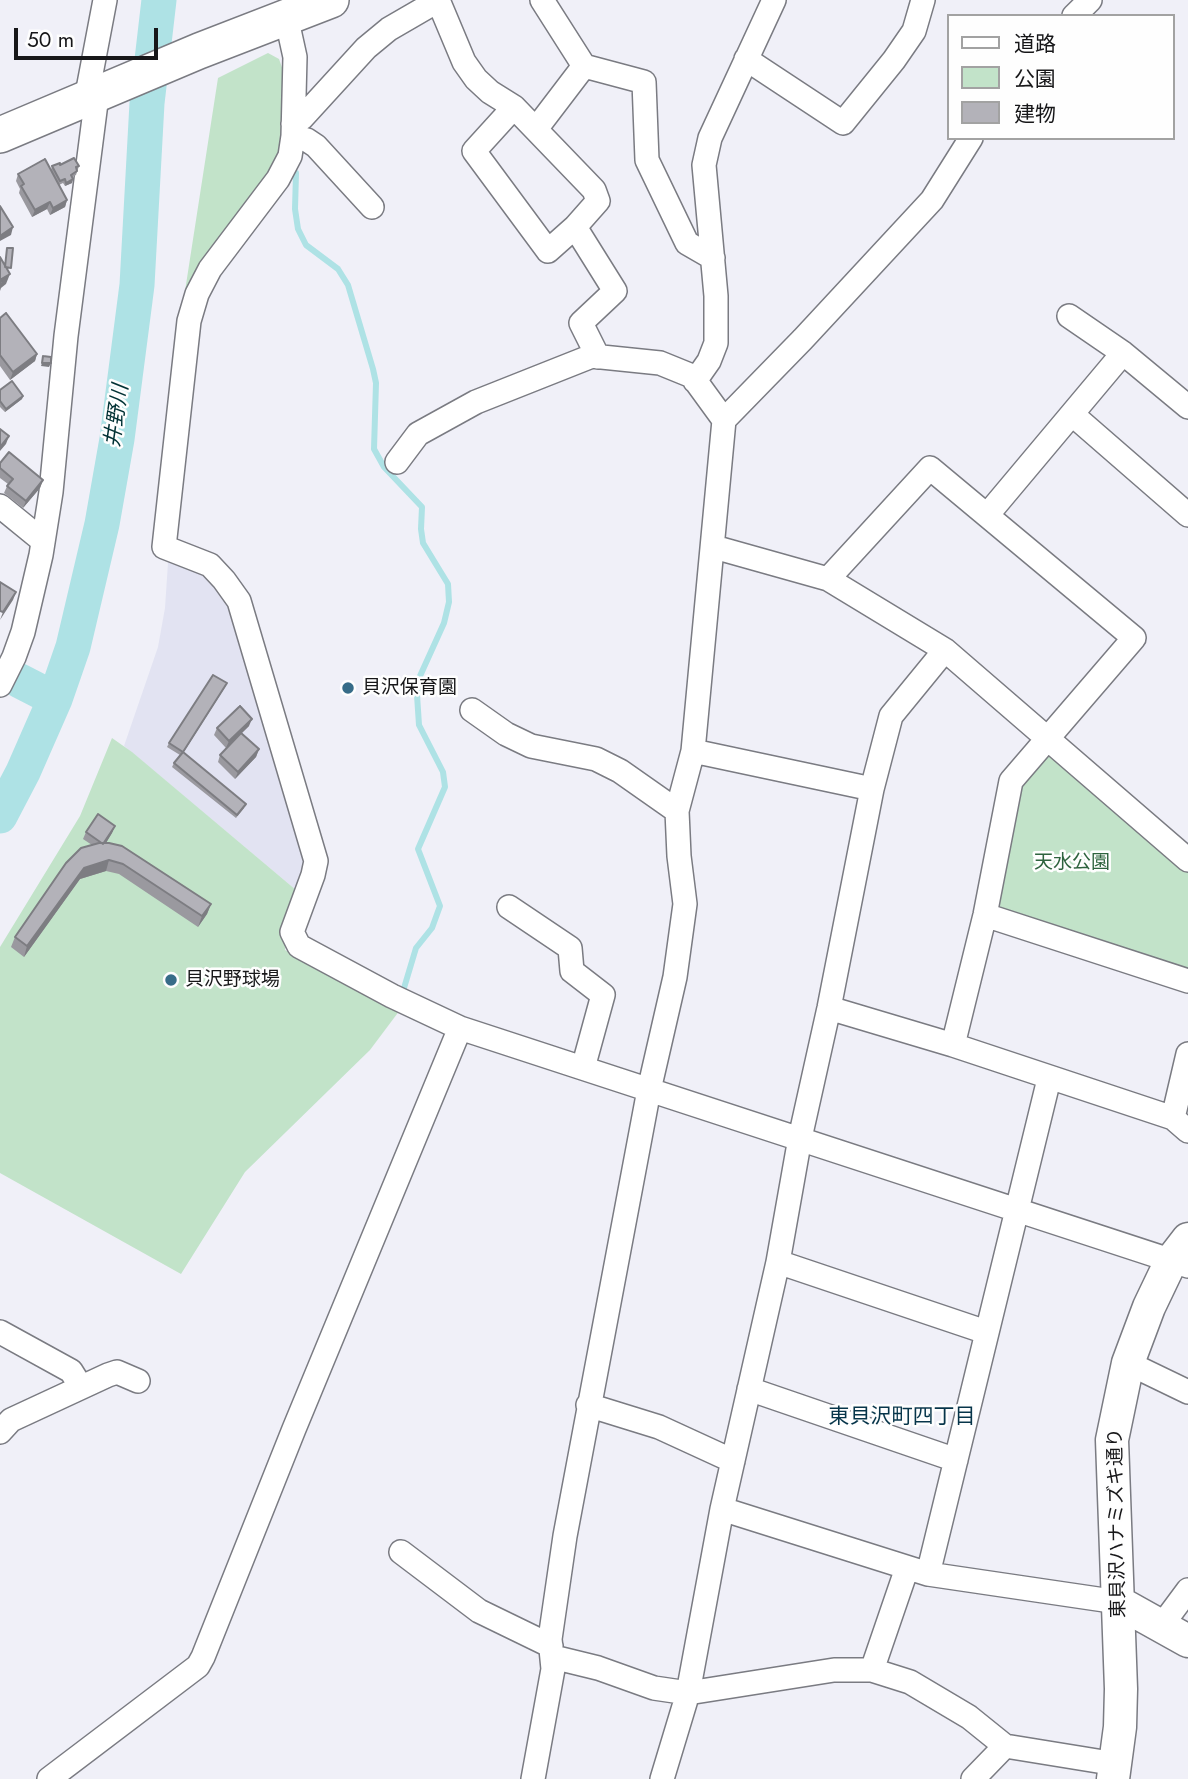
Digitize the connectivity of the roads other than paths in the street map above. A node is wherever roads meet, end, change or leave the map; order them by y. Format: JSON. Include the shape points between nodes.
{"nodes":[{"id":1,"x":104,"y":0,"type":"edge"},
{"id":2,"x":331,"y":0,"type":"edge"},
{"id":3,"x":438,"y":0,"type":"edge"},
{"id":4,"x":542,"y":0,"type":"edge"},
{"id":5,"x":774,"y":0,"type":"edge"},
{"id":6,"x":923,"y":0,"type":"edge"},
{"id":7,"x":1090,"y":0,"type":"edge"},
{"id":8,"x":1076,"y":14,"type":"edge"},
{"id":9,"x":286,"y":16,"type":"junction"},
{"id":10,"x":746,"y":59,"type":"junction"},
{"id":11,"x":584,"y":66,"type":"junction"},
{"id":12,"x":95,"y":96,"type":"junction"},
{"id":13,"x":514,"y":107,"type":"junction"},
{"id":14,"x":536,"y":129,"type":"junction"},
{"id":15,"x":293,"y":130,"type":"junction"},
{"id":16,"x":0,"y":134,"type":"edge"},
{"id":17,"x":970,"y":140,"type":"edge"},
{"id":18,"x":372,"y":207,"type":"dead end"},
{"id":19,"x":575,"y":227,"type":"junction"},
{"id":20,"x":713,"y":258,"type":"junction"},
{"id":21,"x":1069,"y":316,"type":"dead end"},
{"id":22,"x":1123,"y":353,"type":"junction"},
{"id":23,"x":598,"y":357,"type":"junction"},
{"id":24,"x":695,"y":381,"type":"junction"},
{"id":25,"x":1188,"y":407,"type":"edge"},
{"id":26,"x":1073,"y":415,"type":"junction"},
{"id":27,"x":724,"y":421,"type":"junction"},
{"id":28,"x":397,"y":462,"type":"dead end"},
{"id":29,"x":0,"y":506,"type":"edge"},
{"id":30,"x":988,"y":514,"type":"junction"},
{"id":31,"x":1188,"y":515,"type":"edge"},
{"id":32,"x":43,"y":541,"type":"junction"},
{"id":33,"x":713,"y":547,"type":"junction"},
{"id":34,"x":828,"y":579,"type":"junction"},
{"id":35,"x":945,"y":650,"type":"junction"},
{"id":36,"x":0,"y":685,"type":"edge"},
{"id":37,"x":472,"y":710,"type":"dead end"},
{"id":38,"x":1047,"y":737,"type":"junction"},
{"id":39,"x":693,"y":751,"type":"junction"},
{"id":40,"x":872,"y":789,"type":"junction"},
{"id":41,"x":677,"y":811,"type":"junction"},
{"id":42,"x":1188,"y":860,"type":"edge"},
{"id":43,"x":509,"y":907,"type":"dead end"},
{"id":44,"x":985,"y":915,"type":"junction"},
{"id":45,"x":1188,"y":981,"type":"edge"},
{"id":46,"x":829,"y":1008,"type":"junction"},
{"id":47,"x":460,"y":1028,"type":"junction"},
{"id":48,"x":953,"y":1045,"type":"junction"},
{"id":49,"x":1188,"y":1054,"type":"edge"},
{"id":50,"x":583,"y":1068,"type":"junction"},
{"id":51,"x":1049,"y":1079,"type":"junction"},
{"id":52,"x":649,"y":1090,"type":"junction"},
{"id":53,"x":1181,"y":1125,"type":"edge"},
{"id":54,"x":800,"y":1138,"type":"junction"},
{"id":55,"x":1016,"y":1210,"type":"junction"},
{"id":56,"x":1182,"y":1256,"type":"edge"},
{"id":57,"x":778,"y":1262,"type":"junction"},
{"id":58,"x":0,"y":1332,"type":"edge"},
{"id":59,"x":986,"y":1332,"type":"junction"},
{"id":60,"x":1128,"y":1363,"type":"junction"},
{"id":61,"x":138,"y":1381,"type":"dead end"},
{"id":62,"x":81,"y":1388,"type":"junction"},
{"id":63,"x":749,"y":1389,"type":"junction"},
{"id":64,"x":1188,"y":1392,"type":"edge"},
{"id":65,"x":588,"y":1405,"type":"junction"},
{"id":66,"x":0,"y":1432,"type":"edge"},
{"id":67,"x":956,"y":1460,"type":"junction"},
{"id":68,"x":733,"y":1461,"type":"junction"},
{"id":69,"x":722,"y":1509,"type":"junction"},
{"id":70,"x":401,"y":1552,"type":"dead end"},
{"id":71,"x":918,"y":1571,"type":"junction"},
{"id":72,"x":1188,"y":1590,"type":"edge"},
{"id":73,"x":1118,"y":1602,"type":"junction"},
{"id":74,"x":1175,"y":1633,"type":"edge"},
{"id":75,"x":552,"y":1651,"type":"junction"},
{"id":76,"x":872,"y":1670,"type":"junction"},
{"id":77,"x":688,"y":1693,"type":"junction"},
{"id":78,"x":1005,"y":1746,"type":"junction"},
{"id":79,"x":1114,"y":1772,"type":"edge"},
{"id":80,"x":49,"y":1779,"type":"edge"},
{"id":81,"x":533,"y":1779,"type":"edge"},
{"id":82,"x":662,"y":1779,"type":"edge"},
{"id":83,"x":973,"y":1779,"type":"edge"}],
"edges":[{"from":1,"to":12,"type":"street"},
{"from":2,"to":9,"type":"main road"},
{"from":3,"to":13,"type":"street","via":[[464,62],[491,92]]},
{"from":3,"to":15,"type":"street","via":[[366,48]]},
{"from":4,"to":11,"type":"street"},
{"from":5,"to":10,"type":"street"},
{"from":6,"to":10,"type":"street","via":[[914,31],[843,123]]},
{"from":7,"to":8,"type":"street"},
{"from":9,"to":12,"type":"main road"},
{"from":9,"to":15,"type":"street","via":[[295,57]]},
{"from":10,"to":20,"type":"street","via":[[709,138],[704,165]]},
{"from":11,"to":14,"type":"street"},
{"from":11,"to":20,"type":"street","via":[[644,82],[647,160],[687,243]]},
{"from":12,"to":16,"type":"main road"},
{"from":12,"to":32,"type":"street"},
{"from":13,"to":14,"type":"street"},
{"from":13,"to":19,"type":"street","via":[[474,151],[548,251]]},
{"from":14,"to":19,"type":"street","via":[[594,190],[598,201]]},
{"from":15,"to":18,"type":"street","via":[[316,146]]},
{"from":15,"to":47,"type":"street","via":[[289,156],[278,179],[210,269],[197,294],[189,321],[164,547],[210,565],[239,601],[316,860],[292,932],[299,946]]},
{"from":17,"to":27,"type":"street","via":[[932,200]]},
{"from":19,"to":23,"type":"street","via":[[615,291],[581,323]]},
{"from":20,"to":24,"type":"street","via":[[716,343]]},
{"from":21,"to":22,"type":"street"},
{"from":22,"to":25,"type":"street"},
{"from":22,"to":26,"type":"street"},
{"from":23,"to":24,"type":"street","via":[[660,363]]},
{"from":23,"to":28,"type":"street","via":[[476,402],[418,434]]},
{"from":24,"to":27,"type":"street"},
{"from":26,"to":30,"type":"street"},
{"from":26,"to":31,"type":"street"},
{"from":27,"to":33,"type":"street"},
{"from":29,"to":32,"type":"street"},
{"from":30,"to":34,"type":"street","via":[[930,468]]},
{"from":30,"to":38,"type":"street","via":[[1134,638]]},
{"from":32,"to":36,"type":"street","via":[[23,632]]},
{"from":33,"to":34,"type":"street"},
{"from":33,"to":39,"type":"street"},
{"from":34,"to":35,"type":"street"},
{"from":35,"to":38,"type":"street"},
{"from":35,"to":40,"type":"street","via":[[891,716]]},
{"from":37,"to":41,"type":"street","via":[[531,746],[596,758]]},
{"from":38,"to":42,"type":"street"},
{"from":38,"to":44,"type":"street","via":[[1011,781]]},
{"from":39,"to":40,"type":"street"},
{"from":39,"to":41,"type":"street"},
{"from":40,"to":46,"type":"street"},
{"from":41,"to":52,"type":"street","via":[[685,904]]},
{"from":43,"to":50,"type":"street","via":[[570,948],[572,971],[603,995]]},
{"from":44,"to":45,"type":"street"},
{"from":44,"to":48,"type":"street"},
{"from":46,"to":48,"type":"street"},
{"from":46,"to":54,"type":"street"},
{"from":47,"to":50,"type":"street"},
{"from":47,"to":80,"type":"street","via":[[203,1657],[198,1666]]},
{"from":48,"to":51,"type":"street"},
{"from":49,"to":53,"type":"street"},
{"from":50,"to":52,"type":"street"},
{"from":51,"to":53,"type":"street"},
{"from":51,"to":55,"type":"street"},
{"from":52,"to":54,"type":"street"},
{"from":52,"to":65,"type":"street"},
{"from":54,"to":55,"type":"street"},
{"from":54,"to":57,"type":"street"},
{"from":55,"to":56,"type":"street"},
{"from":55,"to":59,"type":"street"},
{"from":56,"to":60,"type":"street","name":"東貝沢ハナミズキ通り","via":[[1149,1307]]},
{"from":57,"to":59,"type":"street"},
{"from":57,"to":63,"type":"street"},
{"from":58,"to":62,"type":"street","via":[[71,1371]]},
{"from":59,"to":67,"type":"street"},
{"from":60,"to":64,"type":"street"},
{"from":60,"to":73,"type":"street","name":"東貝沢ハナミズキ通り","via":[[1112,1440]]},
{"from":61,"to":62,"type":"street","via":[[117,1372]]},
{"from":62,"to":66,"type":"street","via":[[11,1419]]},
{"from":63,"to":67,"type":"street"},
{"from":63,"to":68,"type":"street"},
{"from":65,"to":68,"type":"street","via":[[659,1427]]},
{"from":65,"to":75,"type":"street","via":[[565,1536]]},
{"from":67,"to":71,"type":"street"},
{"from":68,"to":69,"type":"street"},
{"from":69,"to":71,"type":"street"},
{"from":69,"to":77,"type":"street"},
{"from":70,"to":75,"type":"street","via":[[479,1611]]},
{"from":71,"to":73,"type":"street"},
{"from":71,"to":76,"type":"street"},
{"from":72,"to":74,"type":"street"},
{"from":73,"to":74,"type":"street"},
{"from":73,"to":79,"type":"street","name":"東貝沢ハナミズキ通り","via":[[1121,1689]]},
{"from":75,"to":77,"type":"street","via":[[654,1688]]},
{"from":75,"to":81,"type":"street","via":[[553,1669]]},
{"from":76,"to":77,"type":"street","via":[[834,1670]]},
{"from":76,"to":78,"type":"street","via":[[910,1682],[969,1717]]},
{"from":77,"to":82,"type":"street"},
{"from":78,"to":79,"type":"street"},
{"from":78,"to":83,"type":"street"}]}
